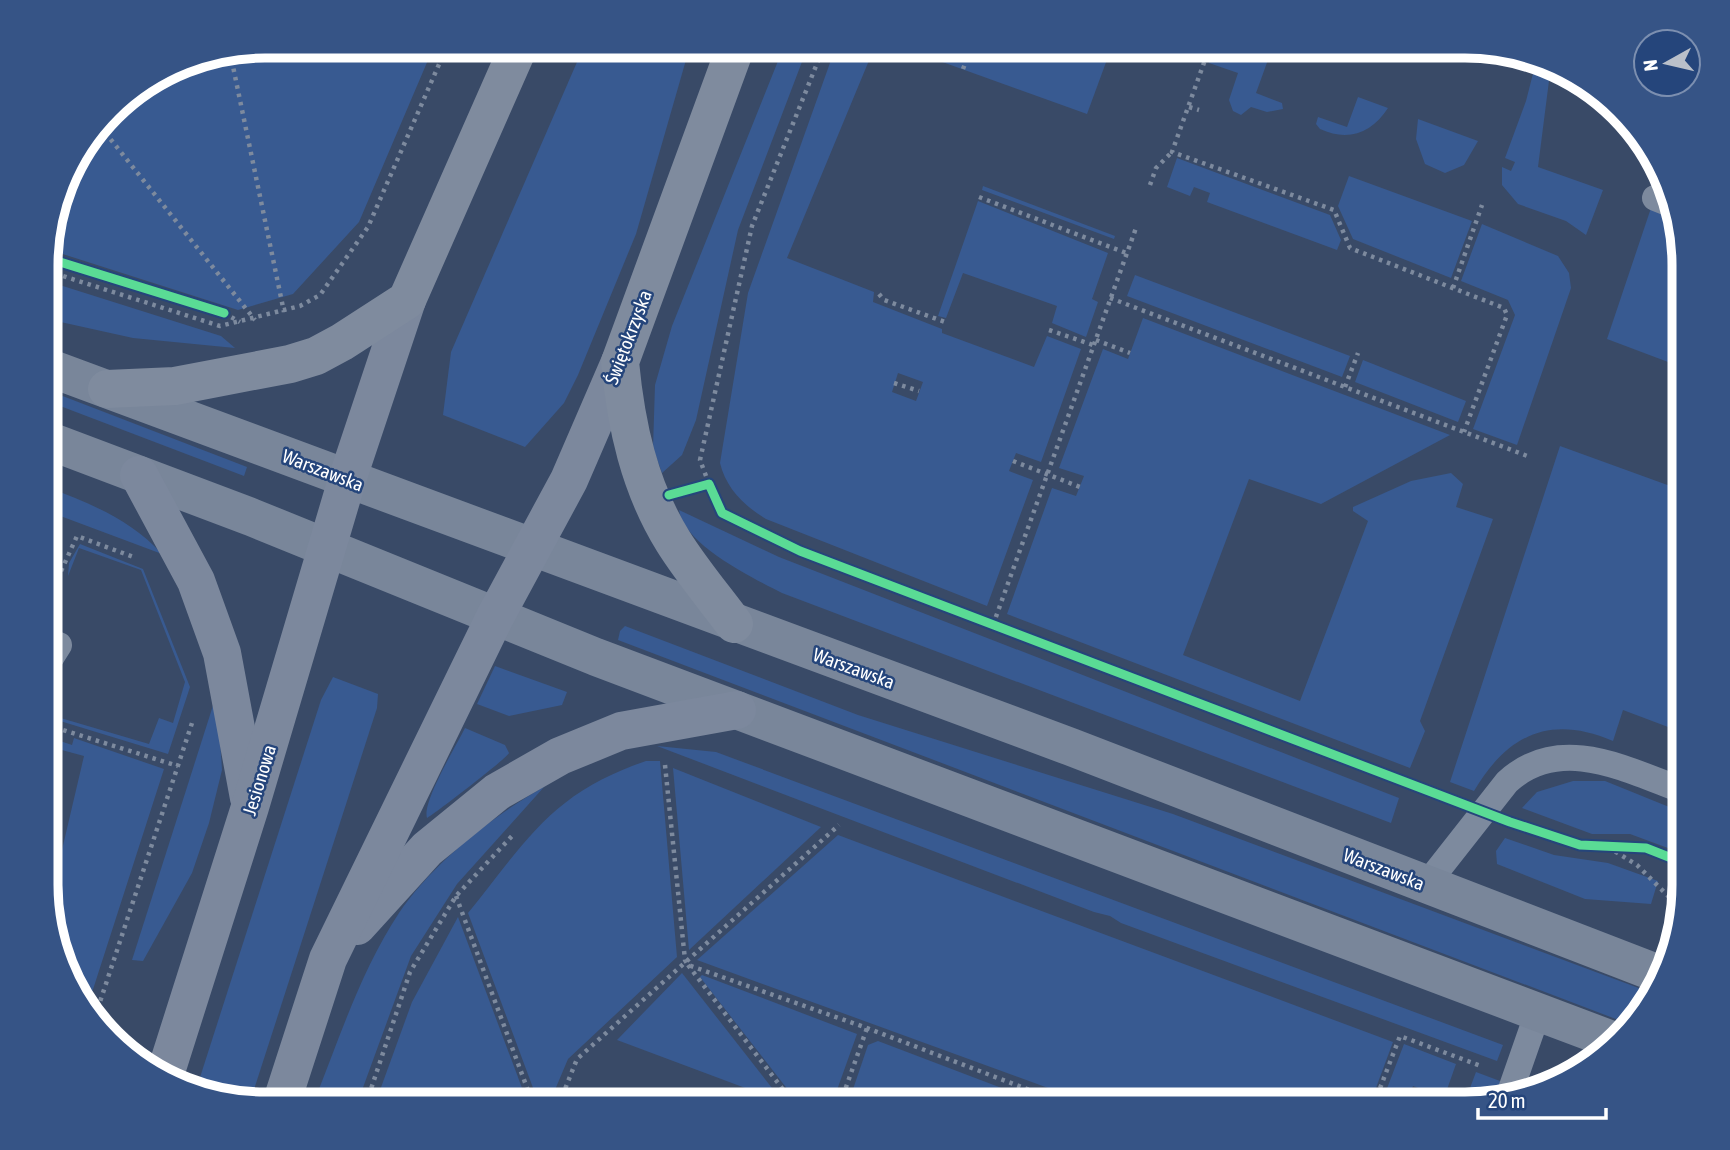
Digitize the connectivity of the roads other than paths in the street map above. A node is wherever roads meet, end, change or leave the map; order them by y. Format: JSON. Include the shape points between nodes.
{"nodes":[{"id":1,"x":514,"y":58,"type":"edge"},
{"id":2,"x":732,"y":58,"type":"edge"},
{"id":3,"x":407,"y":300,"type":"junction"},
{"id":4,"x":620,"y":362,"type":"junction"},
{"id":5,"x":58,"y":371,"type":"edge"},
{"id":6,"x":107,"y":389,"type":"junction"},
{"id":7,"x":58,"y":444,"type":"edge"},
{"id":8,"x":139,"y":475,"type":"junction"},
{"id":9,"x":347,"y":480,"type":"junction"},
{"id":10,"x":534,"y":548,"type":"junction"},
{"id":11,"x":328,"y":549,"type":"junction"},
{"id":12,"x":495,"y":617,"type":"junction"},
{"id":13,"x":734,"y":624,"type":"junction"},
{"id":14,"x":737,"y":710,"type":"junction"},
{"id":15,"x":1672,"y":787,"type":"edge"},
{"id":16,"x":250,"y":807,"type":"junction"},
{"id":17,"x":1426,"y":885,"type":"junction"},
{"id":18,"x":328,"y":959,"type":"junction"},
{"id":19,"x":1653,"y":972,"type":"edge"},
{"id":20,"x":1538,"y":1012,"type":"junction"},
{"id":21,"x":1605,"y":1038,"type":"edge"},
{"id":22,"x":167,"y":1068,"type":"edge"},
{"id":23,"x":1512,"y":1087,"type":"edge"},
{"id":24,"x":285,"y":1092,"type":"edge"}],
"edges":[{"from":1,"to":3,"type":"highway"},
{"from":2,"to":4,"type":"highway","name":"Świętokrzyska"},
{"from":3,"to":6,"type":"highway","via":[[342,342],[290,364],[175,386]]},
{"from":3,"to":9,"type":"main road"},
{"from":4,"to":10,"type":"main road","name":"Świętokrzyska"},
{"from":4,"to":13,"type":"highway","via":[[625,414],[647,487],[673,541]]},
{"from":5,"to":6,"type":"main road","name":"Warszawska"},
{"from":6,"to":9,"type":"main road","name":"Warszawska"},
{"from":7,"to":8,"type":"main road"},
{"from":8,"to":11,"type":"main road"},
{"from":8,"to":16,"type":"main road","via":[[196,581],[222,653]]},
{"from":9,"to":10,"type":"main road","name":"Warszawska"},
{"from":9,"to":11,"type":"main road","name":"Jesionowa"},
{"from":10,"to":12,"type":"main road","name":"Świętokrzyska"},
{"from":10,"to":13,"type":"main road","name":"Warszawska"},
{"from":11,"to":12,"type":"main road"},
{"from":11,"to":16,"type":"main road","name":"Jesionowa"},
{"from":12,"to":14,"type":"main road"},
{"from":12,"to":18,"type":"main road"},
{"from":13,"to":17,"type":"main road","name":"Warszawska","via":[[1071,747]]},
{"from":14,"to":18,"type":"main road","via":[[621,731],[560,756],[497,792],[427,849]]},
{"from":14,"to":20,"type":"main road"},
{"from":15,"to":17,"type":"lane","via":[[1575,756],[1537,762],[1507,782]]},
{"from":16,"to":22,"type":"main road","name":"Jesionowa"},
{"from":17,"to":19,"type":"main road","name":"Warszawska"},
{"from":18,"to":24,"type":"main road"},
{"from":20,"to":21,"type":"main road"},
{"from":20,"to":23,"type":"lane"}]}
